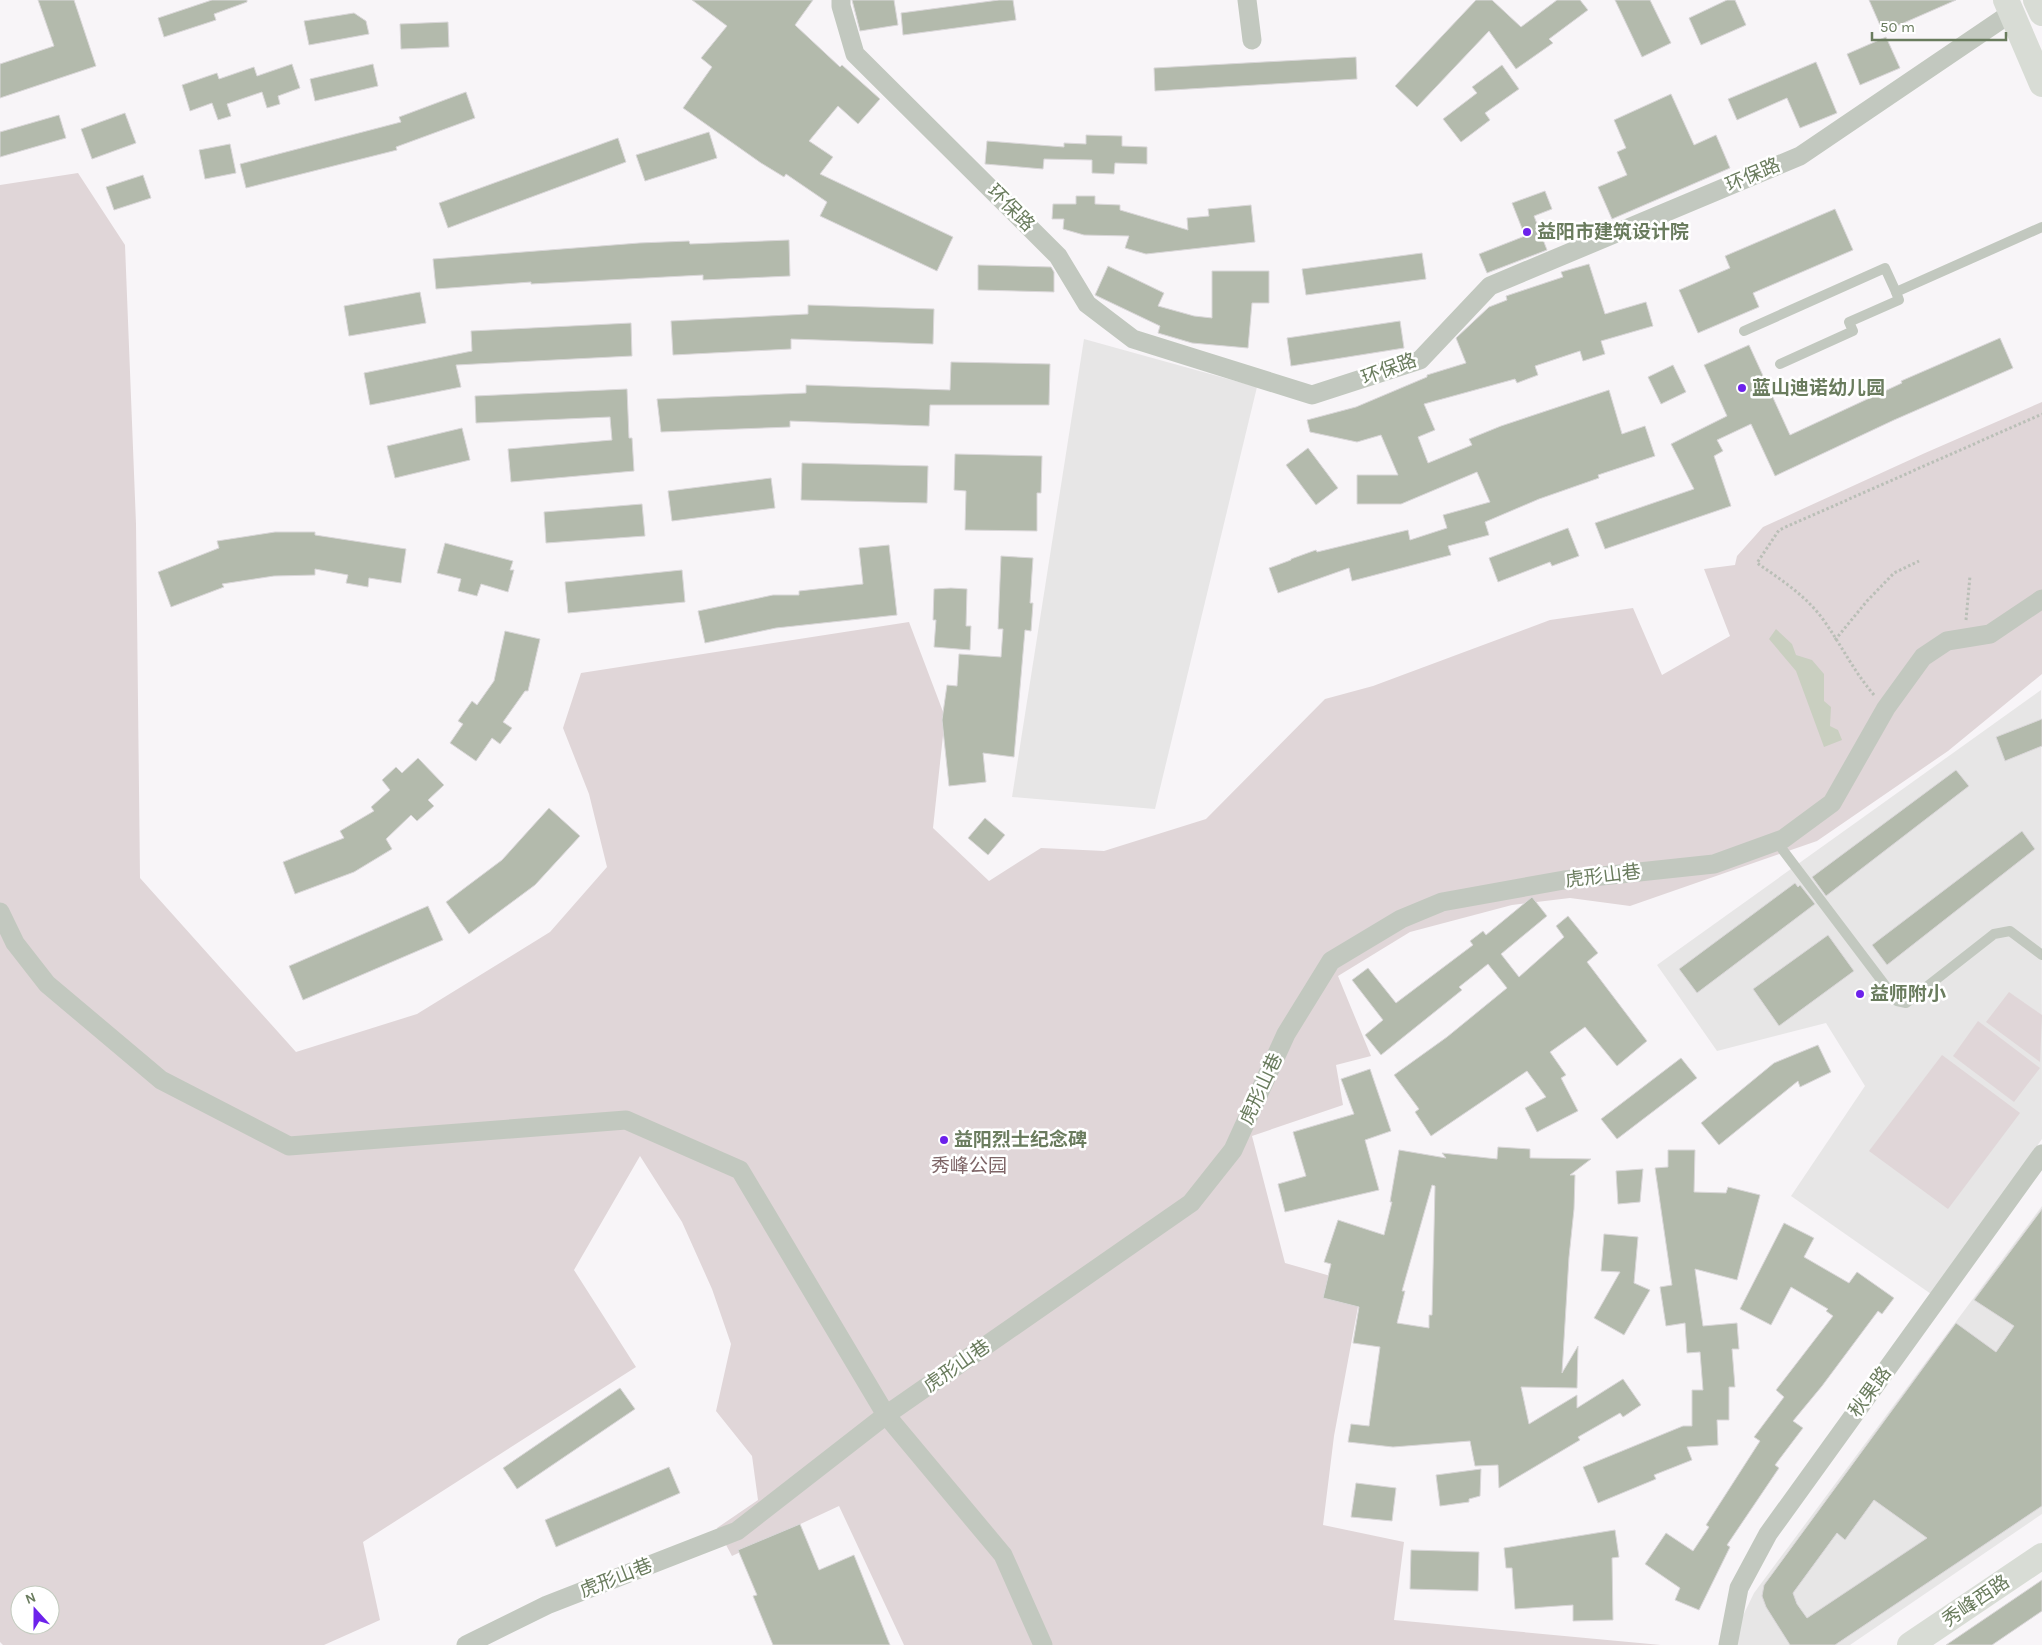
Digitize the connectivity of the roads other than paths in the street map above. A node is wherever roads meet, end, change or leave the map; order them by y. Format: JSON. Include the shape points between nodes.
{"nodes":[{"id":1,"x":842,"y":0,"type":"edge"},
{"id":2,"x":1247,"y":0,"type":"edge"},
{"id":3,"x":2036,"y":0,"type":"edge"},
{"id":4,"x":2008,"y":7,"type":"edge"},
{"id":5,"x":2042,"y":13,"type":"edge"},
{"id":6,"x":1252,"y":40,"type":"dead end"},
{"id":7,"x":2042,"y":84,"type":"edge"},
{"id":8,"x":2042,"y":227,"type":"edge"},
{"id":9,"x":1896,"y":292,"type":"junction"},
{"id":10,"x":1744,"y":331,"type":"dead end"},
{"id":11,"x":1780,"y":364,"type":"dead end"},
{"id":12,"x":2042,"y":599,"type":"edge"},
{"id":13,"x":1776,"y":841,"type":"junction"},
{"id":14,"x":0,"y":912,"type":"edge"},
{"id":15,"x":2042,"y":955,"type":"edge"},
{"id":16,"x":2042,"y":1154,"type":"edge"},
{"id":17,"x":886,"y":1416,"type":"junction"},
{"id":18,"x":2042,"y":1556,"type":"edge"},
{"id":19,"x":466,"y":1645,"type":"edge"},
{"id":20,"x":1043,"y":1645,"type":"edge"},
{"id":21,"x":1728,"y":1645,"type":"edge"},
{"id":22,"x":1910,"y":1645,"type":"edge"}],
"edges":[{"from":1,"to":4,"type":"street","name":"环保路","via":[[855,54],[1058,256],[1087,304],[1133,339],[1312,395],[1420,360],[1490,286],[1800,156]]},
{"from":2,"to":6,"type":"street"},
{"from":3,"to":5,"type":"street"},
{"from":4,"to":7,"type":"street"},
{"from":8,"to":9,"type":"lane"},
{"from":9,"to":10,"type":"lane","via":[[1885,268]]},
{"from":9,"to":11,"type":"lane","via":[[1899,300],[1849,322],[1853,331]]},
{"from":12,"to":13,"type":"street","name":"虎形山巷","via":[[1990,634],[1947,641],[1922,656],[1886,708],[1832,803]]},
{"from":13,"to":15,"type":"lane","via":[[1897,1001],[1906,1003],[1994,934],[2010,931]]},
{"from":13,"to":17,"type":"street","name":"虎形山巷","via":[[1714,864],[1564,880],[1442,902],[1401,919],[1331,961],[1286,1034],[1233,1150],[1191,1202]]},
{"from":14,"to":17,"type":"street","via":[[14,943],[47,984],[161,1080],[289,1146],[626,1120],[740,1170]]},
{"from":16,"to":21,"type":"street","name":"秋果路","via":[[1768,1534],[1739,1588]]},
{"from":17,"to":19,"type":"street","name":"虎形山巷","via":[[737,1531],[547,1605]]},
{"from":17,"to":20,"type":"street","via":[[1003,1555]]},
{"from":18,"to":22,"type":"street","name":"秀峰西路"}]}
